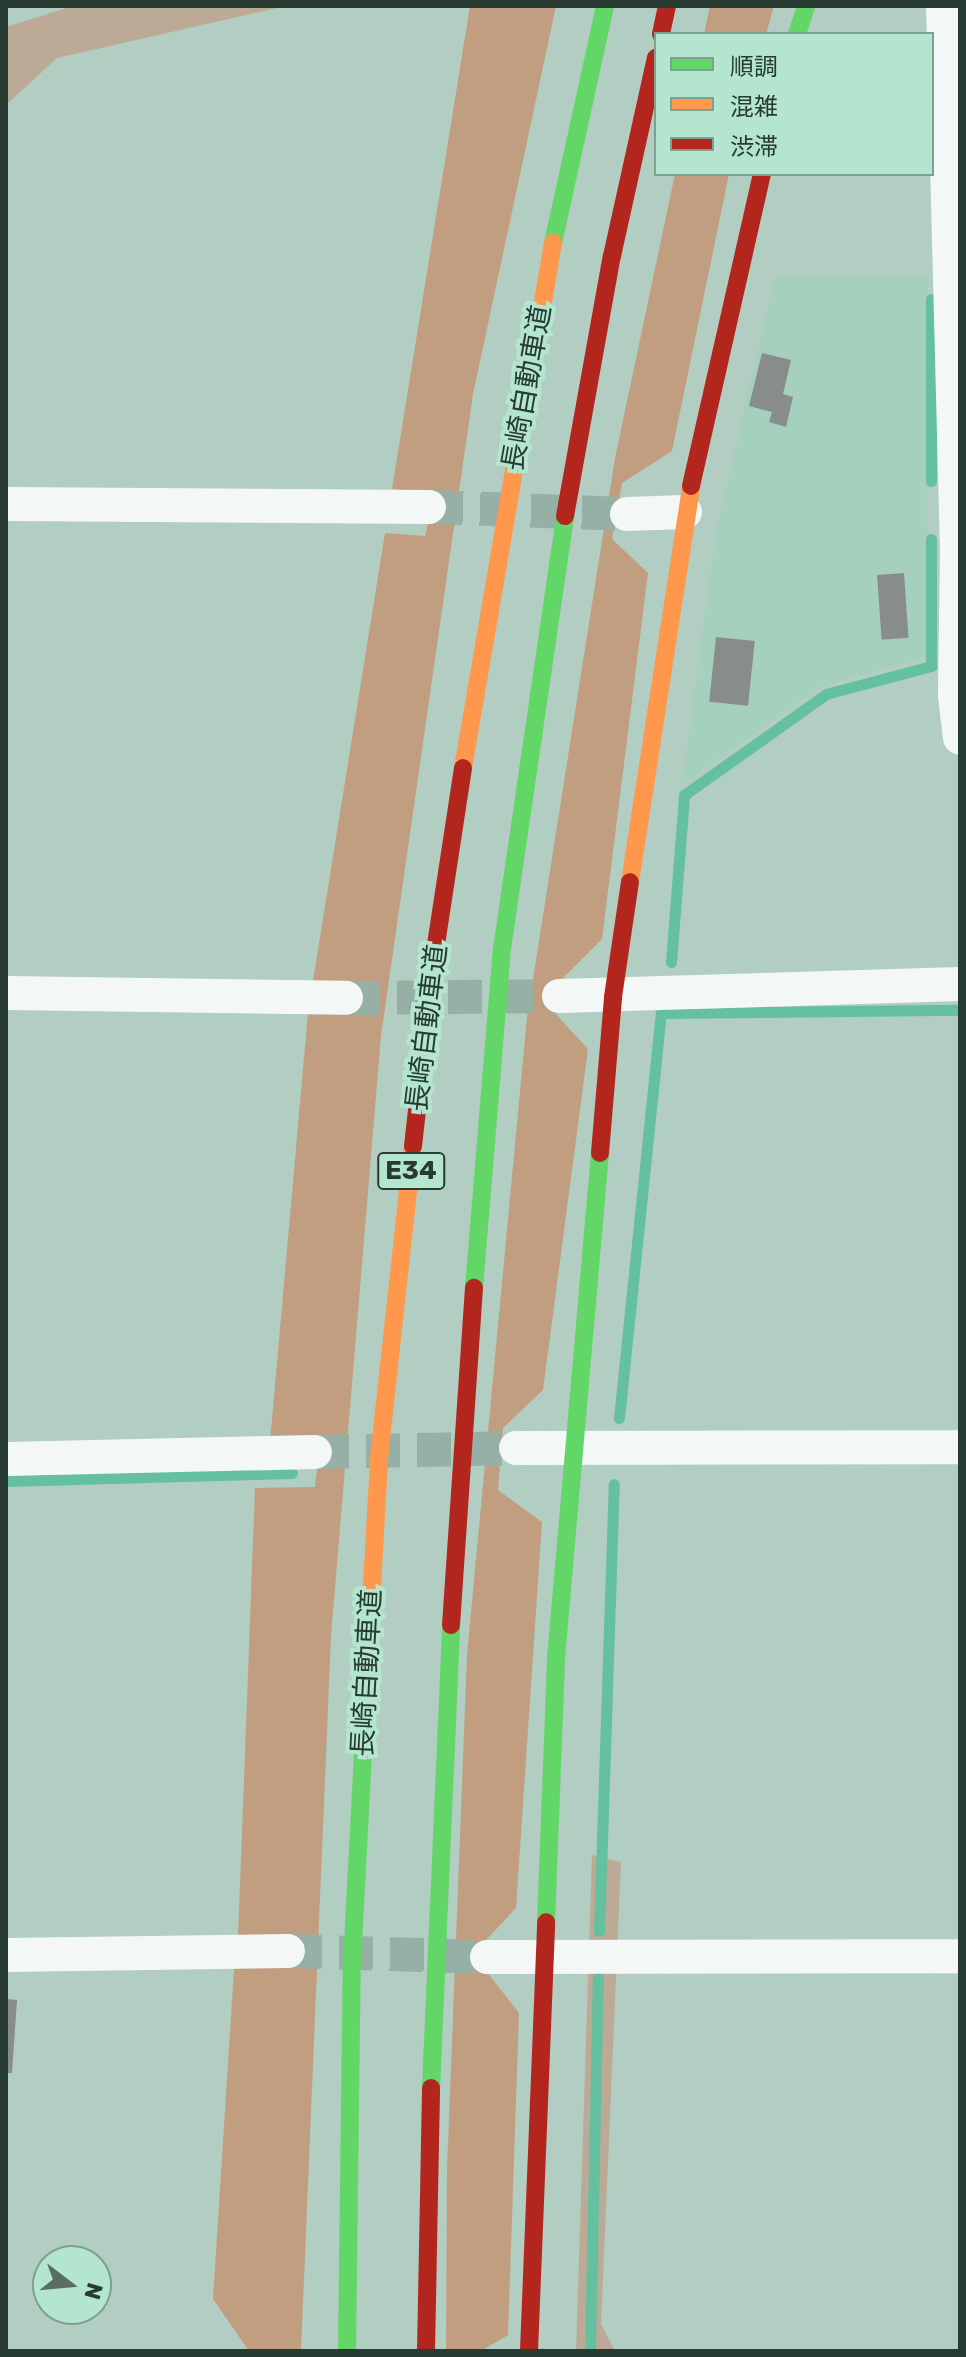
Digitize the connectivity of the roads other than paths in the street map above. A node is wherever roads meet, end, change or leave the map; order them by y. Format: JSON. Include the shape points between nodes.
{"nodes":[{"id":1,"x":605,"y":6,"type":"edge"},
{"id":2,"x":667,"y":6,"type":"edge"},
{"id":3,"x":806,"y":6,"type":"edge"},
{"id":4,"x":943,"y":6,"type":"edge"},
{"id":5,"x":661,"y":32,"type":"edge"},
{"id":6,"x":798,"y":32,"type":"edge"},
{"id":7,"x":654,"y":67,"type":"edge"},
{"id":8,"x":947,"y":96,"type":"edge"},
{"id":9,"x":762,"y":176,"type":"edge"},
{"id":10,"x":6,"y":504,"type":"edge"},
{"id":11,"x":429,"y":507,"type":"tunnel mouth"},
{"id":12,"x":685,"y":512,"type":"junction"},
{"id":13,"x":627,"y":514,"type":"tunnel mouth"},
{"id":14,"x":960,"y":738,"type":"edge"},
{"id":15,"x":960,"y":984,"type":"edge"},
{"id":16,"x":6,"y":993,"type":"edge"},
{"id":17,"x":559,"y":996,"type":"tunnel mouth"},
{"id":18,"x":613,"y":997,"type":"junction"},
{"id":19,"x":346,"y":998,"type":"tunnel mouth"},
{"id":20,"x":571,"y":1447,"type":"junction"},
{"id":21,"x":960,"y":1447,"type":"edge"},
{"id":22,"x":516,"y":1448,"type":"tunnel mouth"},
{"id":23,"x":315,"y":1452,"type":"tunnel mouth"},
{"id":24,"x":6,"y":1459,"type":"edge"},
{"id":25,"x":288,"y":1951,"type":"tunnel mouth"},
{"id":26,"x":6,"y":1955,"type":"edge"},
{"id":27,"x":960,"y":1956,"type":"edge"},
{"id":28,"x":487,"y":1957,"type":"tunnel mouth"},
{"id":29,"x":542,"y":1957,"type":"junction"},
{"id":30,"x":347,"y":2351,"type":"edge"},
{"id":31,"x":426,"y":2351,"type":"edge"},
{"id":32,"x":529,"y":2351,"type":"edge"}],
"edges":[{"from":1,"to":30,"type":"main road","name":"長崎自動車道","number":"E34","via":[[552,248],[489,599],[435,951],[381,1443],[352,1963]]},
{"from":2,"to":5,"type":"main road"},
{"from":3,"to":6,"type":"main road"},
{"from":4,"to":8,"type":"street"},
{"from":7,"to":31,"type":"main road","number":"E34","via":[[612,256],[551,591],[502,949],[456,1527],[433,1965]]},
{"from":8,"to":14,"type":"street","via":[[955,696]]},
{"from":9,"to":12,"type":"main road"},
{"from":10,"to":11,"type":"street"},
{"from":12,"to":13,"type":"street"},
{"from":12,"to":18,"type":"main road"},
{"from":15,"to":18,"type":"street"},
{"from":16,"to":19,"type":"street"},
{"from":17,"to":18,"type":"street"},
{"from":18,"to":20,"type":"main road"},
{"from":20,"to":21,"type":"street"},
{"from":20,"to":22,"type":"street"},
{"from":20,"to":29,"type":"main road"},
{"from":23,"to":24,"type":"street"},
{"from":25,"to":26,"type":"street"},
{"from":27,"to":29,"type":"street"},
{"from":28,"to":29,"type":"street"},
{"from":29,"to":32,"type":"main road"}]}
